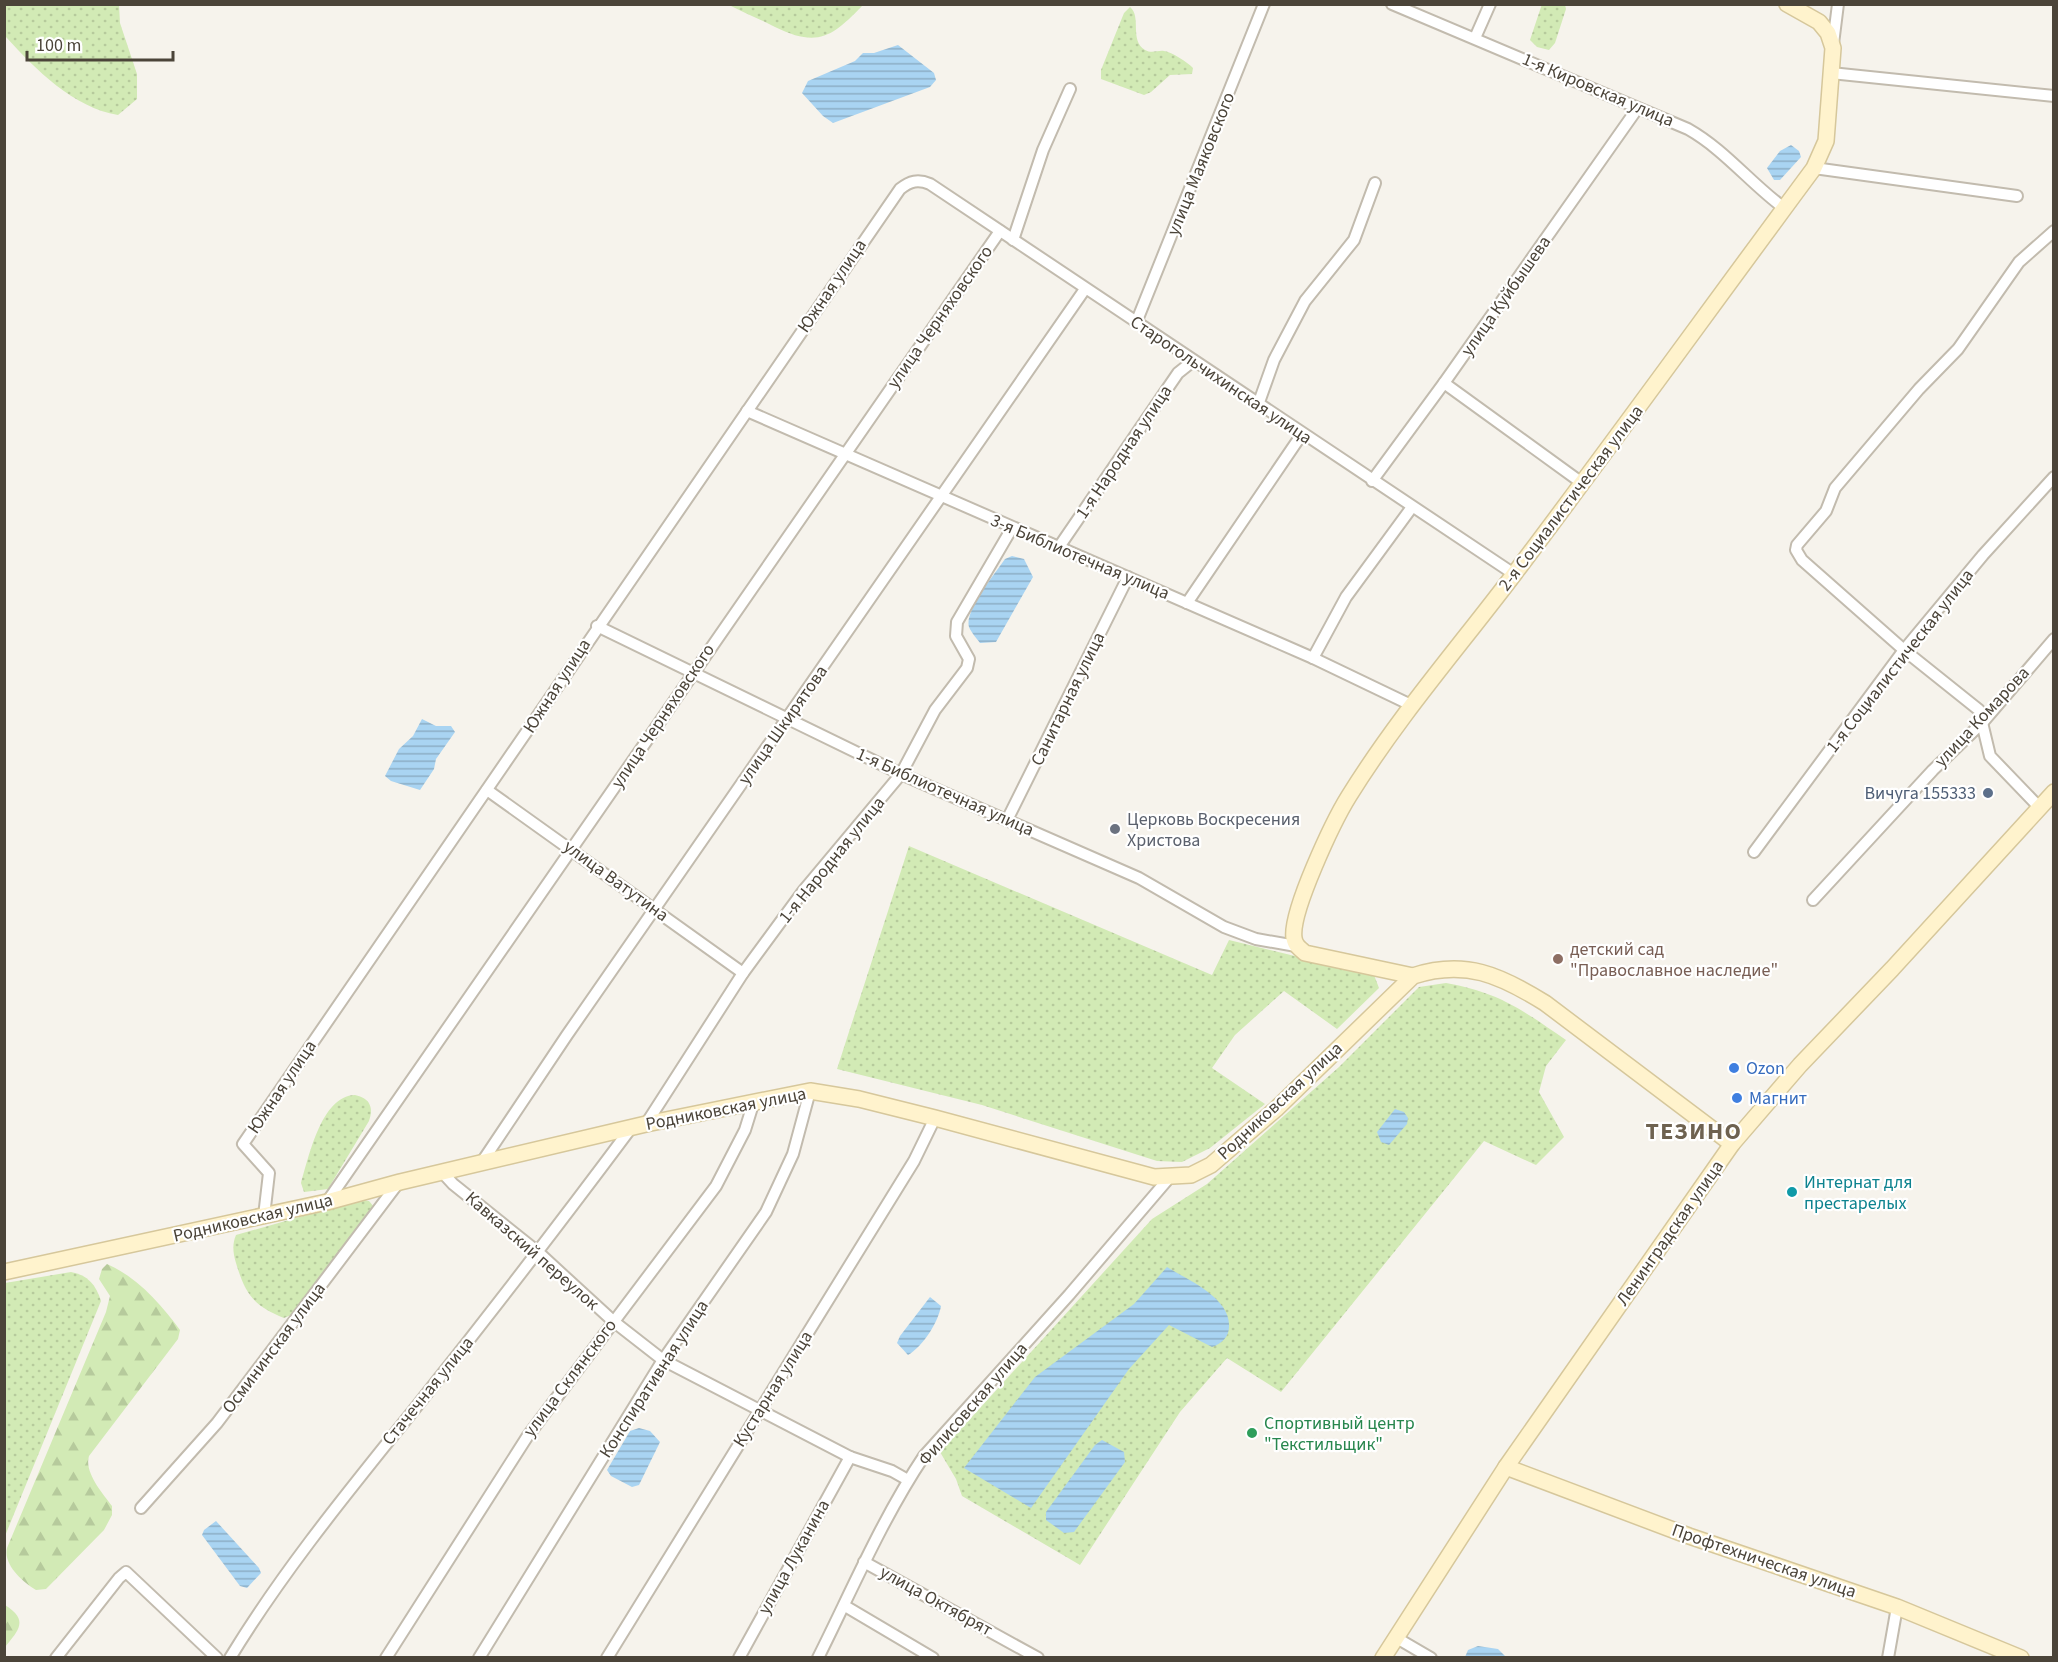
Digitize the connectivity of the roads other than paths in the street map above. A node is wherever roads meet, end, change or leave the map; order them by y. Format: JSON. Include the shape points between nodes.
{"nodes":[{"id":1,"x":1264,"y":4,"type":"edge"},
{"id":2,"x":1392,"y":4,"type":"edge"},
{"id":3,"x":1490,"y":4,"type":"edge"},
{"id":4,"x":1787,"y":4,"type":"edge"},
{"id":5,"x":1838,"y":4,"type":"edge"},
{"id":6,"x":1475,"y":38,"type":"junction"},
{"id":7,"x":1833,"y":48,"type":"junction"},
{"id":8,"x":1831,"y":73,"type":"junction"},
{"id":9,"x":1070,"y":89,"type":"dead end"},
{"id":10,"x":2054,"y":96,"type":"edge"},
{"id":11,"x":1637,"y":109,"type":"junction"},
{"id":12,"x":1814,"y":168,"type":"junction"},
{"id":13,"x":1375,"y":183,"type":"dead end"},
{"id":14,"x":930,"y":184,"type":"joint"},
{"id":15,"x":2017,"y":196,"type":"dead end"},
{"id":16,"x":1784,"y":208,"type":"junction"},
{"id":17,"x":1000,"y":231,"type":"junction"},
{"id":18,"x":2054,"y":231,"type":"edge"},
{"id":19,"x":1013,"y":240,"type":"junction"},
{"id":20,"x":1084,"y":289,"type":"junction"},
{"id":21,"x":1136,"y":322,"type":"junction"},
{"id":22,"x":1193,"y":361,"type":"junction"},
{"id":23,"x":1444,"y":383,"type":"junction"},
{"id":24,"x":1258,"y":405,"type":"junction"},
{"id":25,"x":747,"y":411,"type":"junction"},
{"id":26,"x":1302,"y":434,"type":"junction"},
{"id":27,"x":844,"y":455,"type":"junction"},
{"id":28,"x":2054,"y":477,"type":"edge"},
{"id":29,"x":1372,"y":481,"type":"junction"},
{"id":30,"x":1582,"y":483,"type":"junction"},
{"id":31,"x":941,"y":495,"type":"junction"},
{"id":32,"x":1412,"y":507,"type":"junction"},
{"id":33,"x":1012,"y":528,"type":"junction"},
{"id":34,"x":1059,"y":547,"type":"junction"},
{"id":35,"x":1514,"y":574,"type":"junction"},
{"id":36,"x":1128,"y":577,"type":"junction"},
{"id":37,"x":1187,"y":603,"type":"junction"},
{"id":38,"x":597,"y":626,"type":"junction"},
{"id":39,"x":2054,"y":639,"type":"edge"},
{"id":40,"x":1904,"y":650,"type":"junction"},
{"id":41,"x":1313,"y":658,"type":"junction"},
{"id":42,"x":692,"y":673,"type":"junction"},
{"id":43,"x":1411,"y":705,"type":"junction"},
{"id":44,"x":787,"y":720,"type":"junction"},
{"id":45,"x":1983,"y":722,"type":"junction"},
{"id":46,"x":902,"y":774,"type":"junction"},
{"id":47,"x":488,"y":790,"type":"junction"},
{"id":48,"x":2053,"y":793,"type":"edge"},
{"id":49,"x":2039,"y":807,"type":"junction"},
{"id":50,"x":1007,"y":820,"type":"junction"},
{"id":51,"x":572,"y":849,"type":"junction"},
{"id":52,"x":1754,"y":852,"type":"dead end"},
{"id":53,"x":1813,"y":900,"type":"dead end"},
{"id":54,"x":655,"y":909,"type":"junction"},
{"id":55,"x":1296,"y":946,"type":"junction"},
{"id":56,"x":743,"y":973,"type":"junction"},
{"id":57,"x":1413,"y":976,"type":"junction"},
{"id":58,"x":810,"y":1091,"type":"junction"},
{"id":59,"x":754,"y":1101,"type":"junction"},
{"id":60,"x":935,"y":1118,"type":"junction"},
{"id":61,"x":646,"y":1124,"type":"junction"},
{"id":62,"x":630,"y":1128,"type":"junction"},
{"id":63,"x":1732,"y":1144,"type":"junction"},
{"id":64,"x":482,"y":1162,"type":"junction"},
{"id":65,"x":442,"y":1172,"type":"junction"},
{"id":66,"x":1169,"y":1178,"type":"junction"},
{"id":67,"x":400,"y":1182,"type":"junction"},
{"id":68,"x":327,"y":1202,"type":"junction"},
{"id":69,"x":264,"y":1216,"type":"junction"},
{"id":70,"x":539,"y":1253,"type":"junction"},
{"id":71,"x":4,"y":1272,"type":"edge"},
{"id":72,"x":613,"y":1321,"type":"junction"},
{"id":73,"x":663,"y":1360,"type":"junction"},
{"id":74,"x":760,"y":1409,"type":"junction"},
{"id":75,"x":850,"y":1457,"type":"junction"},
{"id":76,"x":1506,"y":1467,"type":"junction"},
{"id":77,"x":908,"y":1480,"type":"junction"},
{"id":78,"x":141,"y":1508,"type":"dead end"},
{"id":79,"x":864,"y":1562,"type":"junction"},
{"id":80,"x":844,"y":1606,"type":"junction"},
{"id":81,"x":1897,"y":1607,"type":"junction"},
{"id":82,"x":1395,"y":1637,"type":"junction"},
{"id":83,"x":820,"y":1657,"type":"edge"},
{"id":84,"x":56,"y":1658,"type":"edge"},
{"id":85,"x":217,"y":1658,"type":"edge"},
{"id":86,"x":230,"y":1658,"type":"edge"},
{"id":87,"x":386,"y":1658,"type":"edge"},
{"id":88,"x":479,"y":1658,"type":"edge"},
{"id":89,"x":607,"y":1658,"type":"edge"},
{"id":90,"x":739,"y":1658,"type":"edge"},
{"id":91,"x":933,"y":1658,"type":"edge"},
{"id":92,"x":1038,"y":1658,"type":"edge"},
{"id":93,"x":1383,"y":1658,"type":"edge"},
{"id":94,"x":1431,"y":1658,"type":"edge"},
{"id":95,"x":1888,"y":1658,"type":"edge"},
{"id":96,"x":2021,"y":1658,"type":"edge"}],
"edges":[{"from":1,"to":21,"type":"street","name":"улица Маяковского"},
{"from":2,"to":6,"type":"street","name":"1-я Кировская улица"},
{"from":3,"to":6,"type":"street"},
{"from":4,"to":7,"type":"street","via":[[1819,22]]},
{"from":5,"to":7,"type":"street"},
{"from":6,"to":11,"type":"street","name":"1-я Кировская улица"},
{"from":7,"to":8,"type":"street","name":"2-я Социалистическая улица"},
{"from":8,"to":10,"type":"street"},
{"from":8,"to":12,"type":"street","name":"2-я Социалистическая улица","via":[[1826,141]]},
{"from":9,"to":19,"type":"street","name":"улица Черняховского","via":[[1042,150]]},
{"from":11,"to":16,"type":"street","name":"1-я Кировская улица","via":[[1710,141]]},
{"from":11,"to":23,"type":"street","name":"улица Куйбышева"},
{"from":12,"to":15,"type":"street"},
{"from":12,"to":16,"type":"street","name":"2-я Социалистическая улица"},
{"from":13,"to":24,"type":"street","via":[[1354,240],[1305,301],[1274,360]]},
{"from":14,"to":17,"type":"street","name":"Старогольчихинская улица"},
{"from":14,"to":25,"type":"street","name":"Южная улица","via":[[915,181],[900,189]]},
{"from":16,"to":30,"type":"street","name":"2-я Социалистическая улица"},
{"from":17,"to":19,"type":"street","name":"Старогольчихинская улица"},
{"from":17,"to":27,"type":"street","name":"улица Черняховского"},
{"from":18,"to":40,"type":"street","via":[[2019,262],[1959,349],[1918,389],[1835,488],[1826,511],[1797,545],[1802,560]]},
{"from":19,"to":20,"type":"street","name":"Старогольчихинская улица"},
{"from":20,"to":21,"type":"street","name":"Старогольчихинская улица"},
{"from":20,"to":31,"type":"street","name":"улица Шкирятова"},
{"from":21,"to":22,"type":"street","name":"Старогольчихинская улица"},
{"from":22,"to":24,"type":"street","name":"Старогольчихинская улица"},
{"from":22,"to":34,"type":"street","name":"1-я Народная улица","via":[[1178,373]]},
{"from":23,"to":29,"type":"street","name":"улица Куйбышева"},
{"from":23,"to":30,"type":"street"},
{"from":24,"to":26,"type":"street","name":"Старогольчихинская улица"},
{"from":25,"to":27,"type":"street","name":"3-я Библиотечная улица"},
{"from":25,"to":38,"type":"street","name":"Южная улица"},
{"from":26,"to":29,"type":"street","name":"Старогольчихинская улица"},
{"from":26,"to":37,"type":"street"},
{"from":27,"to":31,"type":"street","name":"3-я Библиотечная улица"},
{"from":27,"to":42,"type":"street","name":"улица Черняховского"},
{"from":28,"to":40,"type":"street","name":"1-я Социалистическая улица"},
{"from":29,"to":32,"type":"street","name":"Старогольчихинская улица"},
{"from":30,"to":35,"type":"street","name":"2-я Социалистическая улица"},
{"from":31,"to":33,"type":"street","name":"3-я Библиотечная улица"},
{"from":31,"to":44,"type":"street","name":"улица Шкирятова"},
{"from":32,"to":35,"type":"street","name":"Старогольчихинская улица"},
{"from":32,"to":41,"type":"street","via":[[1346,597]]},
{"from":33,"to":34,"type":"street","name":"3-я Библиотечная улица"},
{"from":33,"to":46,"type":"street","name":"1-я Народная улица","via":[[957,622],[956,636],[969,664],[936,710]]},
{"from":34,"to":36,"type":"street","name":"3-я Библиотечная улица"},
{"from":35,"to":43,"type":"street","name":"2-я Социалистическая улица"},
{"from":36,"to":37,"type":"street","name":"3-я Библиотечная улица"},
{"from":36,"to":50,"type":"street","name":"Санитарная улица"},
{"from":37,"to":41,"type":"street","name":"3-я Библиотечная улица"},
{"from":38,"to":42,"type":"street","name":"1-я Библиотечная улица"},
{"from":38,"to":47,"type":"street","name":"Южная улица"},
{"from":39,"to":45,"type":"street","name":"улица Комарова"},
{"from":40,"to":45,"type":"street","via":[[1979,710]]},
{"from":40,"to":52,"type":"street","name":"1-я Социалистическая улица"},
{"from":41,"to":43,"type":"street","name":"3-я Библиотечная улица"},
{"from":42,"to":44,"type":"street","name":"1-я Библиотечная улица"},
{"from":42,"to":51,"type":"street","name":"улица Черняховского"},
{"from":43,"to":55,"type":"street","name":"2-я Социалистическая улица","via":[[1348,797],[1330,833],[1294,925]]},
{"from":44,"to":46,"type":"street","name":"1-я Библиотечная улица"},
{"from":44,"to":54,"type":"street","name":"улица Шкирятова"},
{"from":45,"to":49,"type":"street","via":[[1990,756]]},
{"from":45,"to":53,"type":"street","name":"улица Комарова","via":[[1933,770]]},
{"from":46,"to":50,"type":"street","name":"1-я Библиотечная улица"},
{"from":46,"to":56,"type":"street","name":"1-я Народная улица","via":[[804,890]]},
{"from":47,"to":51,"type":"street","name":"улица Ватутина"},
{"from":47,"to":69,"type":"street","name":"Южная улица","via":[[243,1144],[269,1173]]},
{"from":48,"to":49,"type":"street","name":"Ленинградская улица"},
{"from":49,"to":63,"type":"street","name":"Ленинградская улица"},
{"from":50,"to":55,"type":"street","name":"1-я Библиотечная улица","via":[[1147,882],[1224,927],[1256,939]]},
{"from":51,"to":54,"type":"street","name":"улица Ватутина"},
{"from":51,"to":68,"type":"street","name":"улица Черняховского"},
{"from":54,"to":56,"type":"street","name":"улица Ватутина"},
{"from":54,"to":64,"type":"street","name":"улица Шкирятова"},
{"from":55,"to":57,"type":"street","via":[[1315,957]]},
{"from":56,"to":61,"type":"street","name":"1-я Народная улица"},
{"from":57,"to":63,"type":"street","via":[[1436,968],[1459,968],[1487,973],[1515,985],[1545,1003]]},
{"from":57,"to":66,"type":"street","name":"Родниковская улица","via":[[1210,1166],[1191,1175]]},
{"from":58,"to":59,"type":"street","name":"Родниковская улица"},
{"from":58,"to":60,"type":"street","name":"Родниковская улица"},
{"from":58,"to":73,"type":"street","name":"Конспиративная улица","via":[[793,1154],[766,1212]]},
{"from":59,"to":61,"type":"street","name":"Родниковская улица"},
{"from":59,"to":72,"type":"street","name":"улица Склянского","via":[[746,1130],[716,1186]]},
{"from":60,"to":66,"type":"street","name":"Родниковская улица"},
{"from":60,"to":74,"type":"street","name":"Кустарная улица","via":[[914,1161]]},
{"from":61,"to":62,"type":"street","name":"Родниковская улица"},
{"from":62,"to":64,"type":"street","name":"Родниковская улица"},
{"from":62,"to":70,"type":"street","name":"Стачечная улица"},
{"from":63,"to":76,"type":"street","name":"Ленинградская улица"},
{"from":64,"to":65,"type":"street","name":"Родниковская улица"},
{"from":65,"to":67,"type":"street","name":"Родниковская улица"},
{"from":65,"to":70,"type":"street","name":"Кавказский переулок"},
{"from":66,"to":77,"type":"street","name":"Филисовская улица","via":[[950,1426]]},
{"from":67,"to":68,"type":"street","name":"Родниковская улица"},
{"from":67,"to":78,"type":"street","name":"Осмининская улица","via":[[217,1423]]},
{"from":68,"to":69,"type":"street","name":"Родниковская улица"},
{"from":69,"to":71,"type":"street","name":"Родниковская улица"},
{"from":70,"to":72,"type":"street","name":"Кавказский переулок"},
{"from":70,"to":86,"type":"street","name":"Стачечная улица","via":[[353,1486],[257,1613]]},
{"from":72,"to":73,"type":"street","name":"Кавказский переулок"},
{"from":72,"to":87,"type":"street","name":"улица Склянского","via":[[527,1437]]},
{"from":73,"to":74,"type":"street","name":"Кавказский переулок"},
{"from":73,"to":88,"type":"street","name":"Конспиративная улица"},
{"from":74,"to":75,"type":"street","name":"Кавказский переулок"},
{"from":74,"to":89,"type":"street","name":"Кустарная улица"},
{"from":75,"to":77,"type":"street","name":"Кавказский переулок"},
{"from":75,"to":90,"type":"street","name":"улица Луканина"},
{"from":76,"to":81,"type":"street","name":"Профтехническая улица","via":[[1689,1536]]},
{"from":76,"to":82,"type":"street","name":"Ленинградская улица"},
{"from":77,"to":79,"type":"street","name":"Филисовская улица"},
{"from":79,"to":80,"type":"street","name":"Филисовская улица"},
{"from":79,"to":92,"type":"street","name":"улица Октябрят"},
{"from":80,"to":83,"type":"street","name":"Филисовская улица"},
{"from":80,"to":91,"type":"street"},
{"from":81,"to":95,"type":"street"},
{"from":81,"to":96,"type":"street","name":"Профтехническая улица"},
{"from":82,"to":93,"type":"street","name":"Ленинградская улица"},
{"from":82,"to":94,"type":"street"},
{"from":84,"to":85,"type":"street","via":[[126,1572]]}]}
